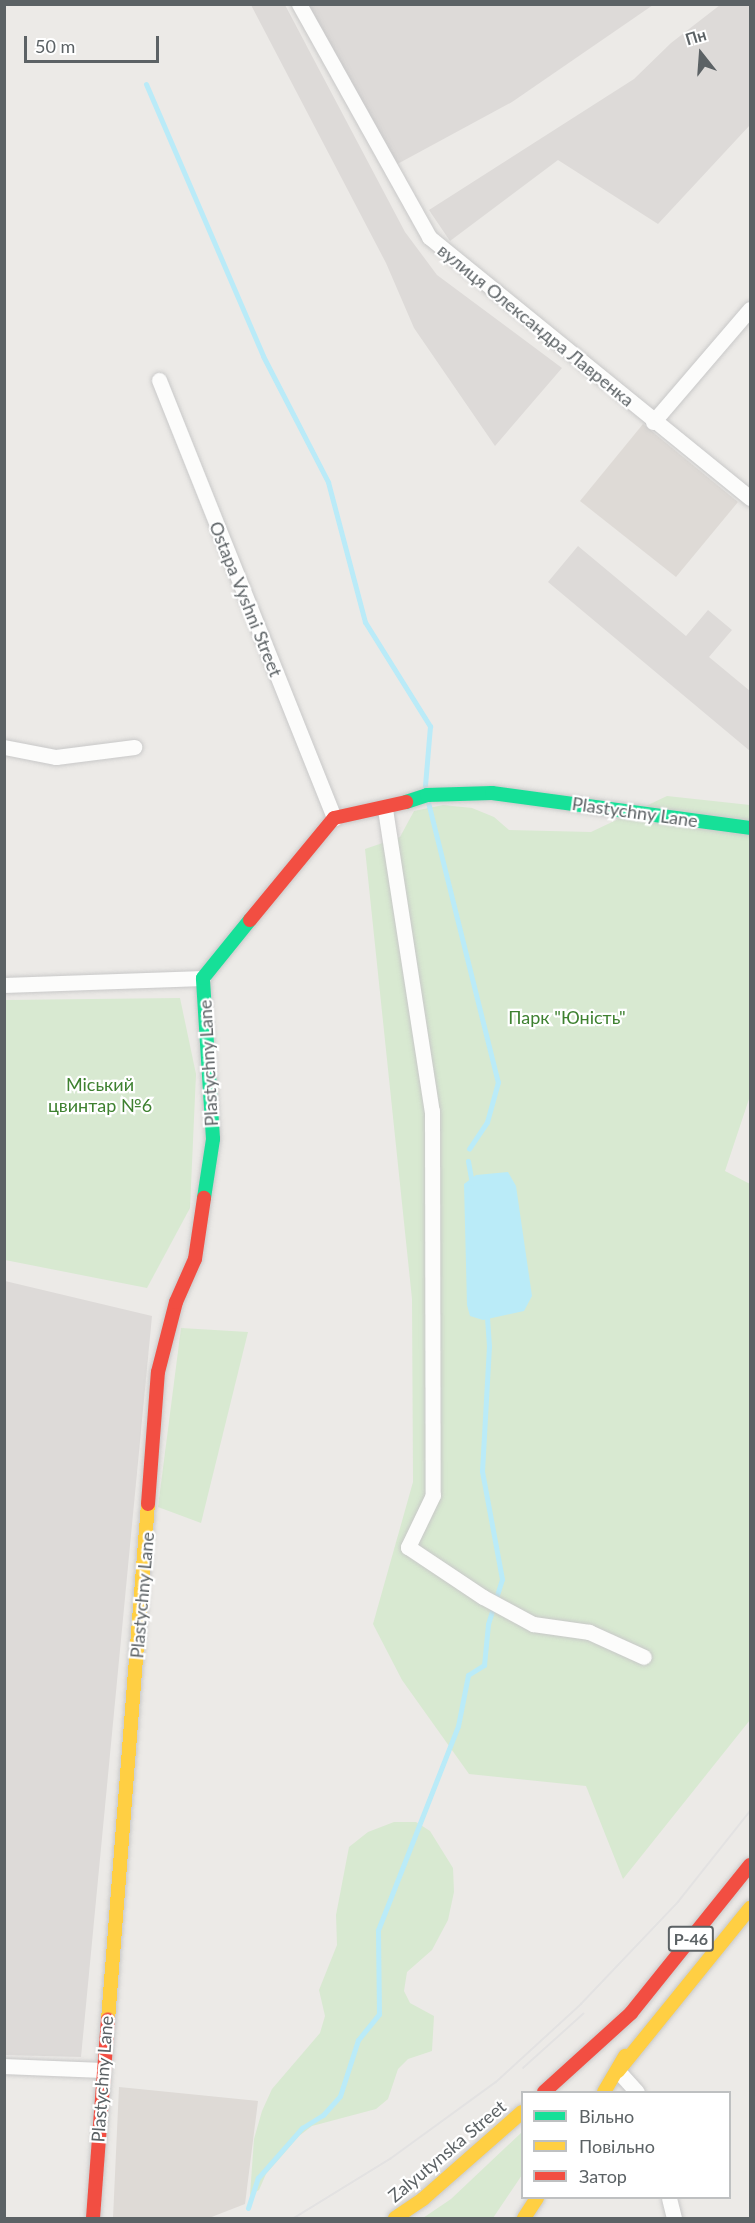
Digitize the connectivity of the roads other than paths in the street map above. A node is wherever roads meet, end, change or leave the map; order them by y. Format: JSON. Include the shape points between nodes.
{"nodes":[{"id":1,"x":298,"y":4,"type":"edge"},
{"id":2,"x":750,"y":309,"type":"edge"},
{"id":3,"x":159,"y":380,"type":"dead end"},
{"id":4,"x":653,"y":422,"type":"junction"},
{"id":5,"x":750,"y":498,"type":"edge"},
{"id":6,"x":4,"y":747,"type":"edge"},
{"id":7,"x":134,"y":747,"type":"dead end"},
{"id":8,"x":385,"y":809,"type":"junction"},
{"id":9,"x":334,"y":818,"type":"junction"},
{"id":10,"x":750,"y":828,"type":"edge"},
{"id":11,"x":203,"y":978,"type":"junction"},
{"id":12,"x":4,"y":985,"type":"edge"},
{"id":13,"x":644,"y":1658,"type":"dead end"},
{"id":14,"x":750,"y":1865,"type":"edge"},
{"id":15,"x":750,"y":1908,"type":"edge"},
{"id":16,"x":681,"y":1951,"type":"junction"},
{"id":17,"x":4,"y":2066,"type":"edge"},
{"id":18,"x":102,"y":2070,"type":"junction"},
{"id":19,"x":618,"y":2071,"type":"junction"},
{"id":20,"x":545,"y":2091,"type":"edge"},
{"id":21,"x":605,"y":2091,"type":"edge"},
{"id":22,"x":636,"y":2091,"type":"edge"},
{"id":23,"x":521,"y":2113,"type":"edge"},
{"id":24,"x":536,"y":2199,"type":"edge"},
{"id":25,"x":669,"y":2199,"type":"edge"},
{"id":26,"x":93,"y":2218,"type":"edge"},
{"id":27,"x":395,"y":2218,"type":"edge"},
{"id":28,"x":524,"y":2218,"type":"edge"},
{"id":29,"x":674,"y":2218,"type":"edge"}],
"edges":[{"from":1,"to":4,"type":"street","name":"вулиця Олександра Лавренка","via":[[429,237]]},
{"from":2,"to":4,"type":"street"},
{"from":3,"to":9,"type":"street","name":"Ostapa Vyshni Street"},
{"from":4,"to":5,"type":"street","name":"вулиця Олександра Лавренка"},
{"from":6,"to":7,"type":"street","via":[[56,757]]},
{"from":8,"to":9,"type":"street","name":"Plastychny Lane"},
{"from":8,"to":10,"type":"street","name":"Plastychny Lane","via":[[427,795],[492,793]]},
{"from":8,"to":13,"type":"street","via":[[432,1112],[433,1495],[408,1547],[483,1597],[533,1624],[589,1632]]},
{"from":9,"to":11,"type":"street","name":"Plastychny Lane"},
{"from":11,"to":12,"type":"street","name":"Plastychny Lane"},
{"from":11,"to":18,"type":"street","name":"Plastychny Lane","via":[[213,1139],[195,1259],[176,1302],[158,1372]]},
{"from":14,"to":16,"type":"street","number":"Р-46"},
{"from":15,"to":19,"type":"street"},
{"from":16,"to":19,"type":"street"},
{"from":16,"to":20,"type":"street","number":"Р-46","via":[[624,2021]]},
{"from":17,"to":18,"type":"street"},
{"from":18,"to":26,"type":"street","name":"Plastychny Lane"},
{"from":19,"to":21,"type":"street"},
{"from":19,"to":22,"type":"street"},
{"from":23,"to":27,"type":"street","name":"Zalyutynska Street"},
{"from":24,"to":28,"type":"street"},
{"from":25,"to":29,"type":"street"}]}
